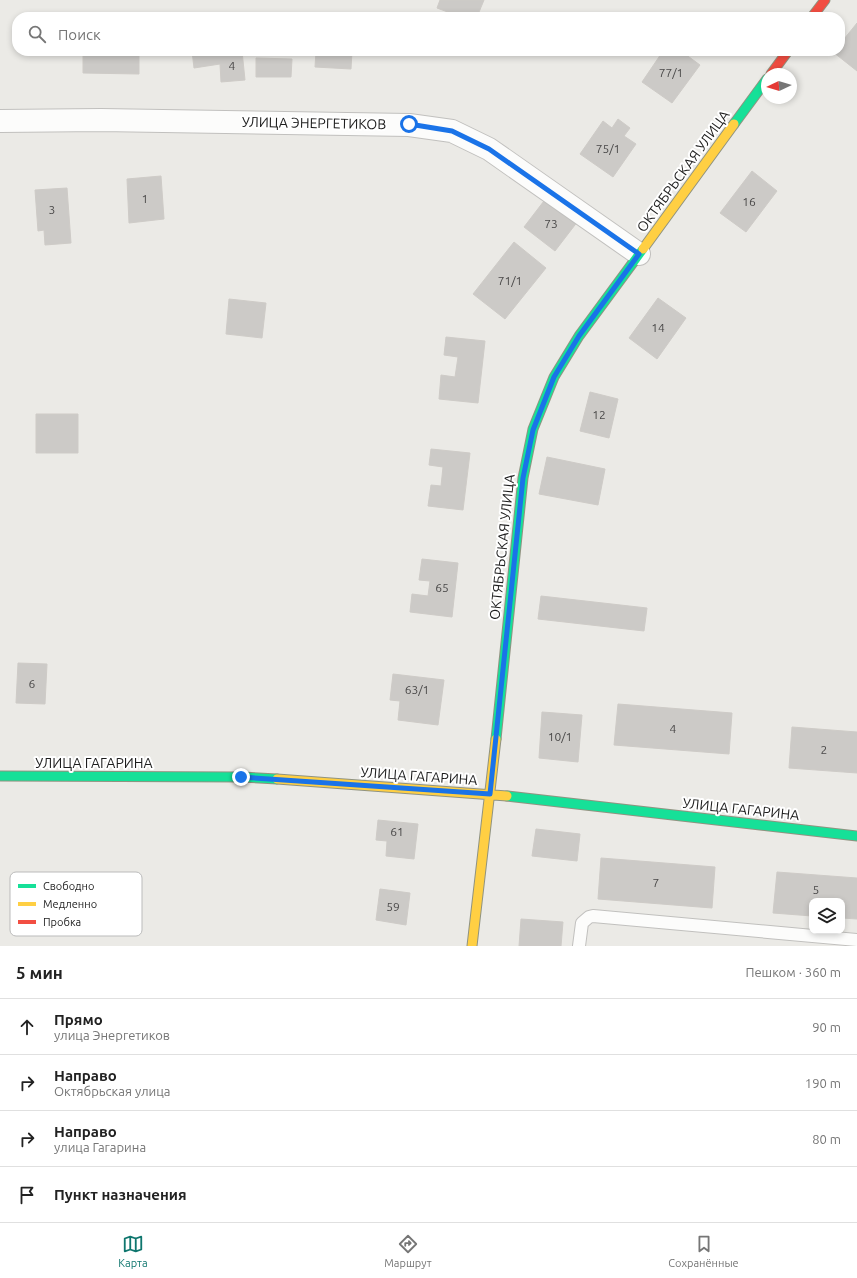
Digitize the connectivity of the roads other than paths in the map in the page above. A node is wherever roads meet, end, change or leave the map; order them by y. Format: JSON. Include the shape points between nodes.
{"nodes":[{"id":1,"x":825,"y":0,"type":"edge"},
{"id":2,"x":816,"y":12,"type":"edge"},
{"id":3,"x":784,"y":56,"type":"edge"},
{"id":4,"x":775,"y":68,"type":"edge"},
{"id":5,"x":761,"y":87,"type":"edge"},
{"id":6,"x":0,"y":121,"type":"edge"},
{"id":7,"x":639,"y":254,"type":"junction"},
{"id":8,"x":0,"y":776,"type":"edge"},
{"id":9,"x":490,"y":794,"type":"junction"},
{"id":10,"x":857,"y":836,"type":"edge"},
{"id":11,"x":857,"y":940,"type":"edge"},
{"id":12,"x":472,"y":946,"type":"edge"},
{"id":13,"x":578,"y":946,"type":"edge"}],
"edges":[{"from":1,"to":2,"type":"street"},
{"from":3,"to":4,"type":"street"},
{"from":5,"to":7,"type":"street","name":"ОКТЯБРЬСКАЯ УЛИЦА"},
{"from":6,"to":7,"type":"street","name":"УЛИЦА ЭНЕРГЕТИКОВ","via":[[409,124],[452,131],[489,149]]},
{"from":7,"to":9,"type":"street","name":"ОКТЯБРЬСКАЯ УЛИЦА","via":[[579,336],[554,377],[533,430],[523,478]]},
{"from":8,"to":9,"type":"street","name":"УЛИЦА ГАГАРИНА","via":[[241,777]]},
{"from":9,"to":10,"type":"street","name":"УЛИЦА ГАГАРИНА"},
{"from":9,"to":12,"type":"street","name":"ОКТЯБРЬСКАЯ УЛИЦА"},
{"from":11,"to":13,"type":"lane","via":[[594,916],[582,923]]}]}
